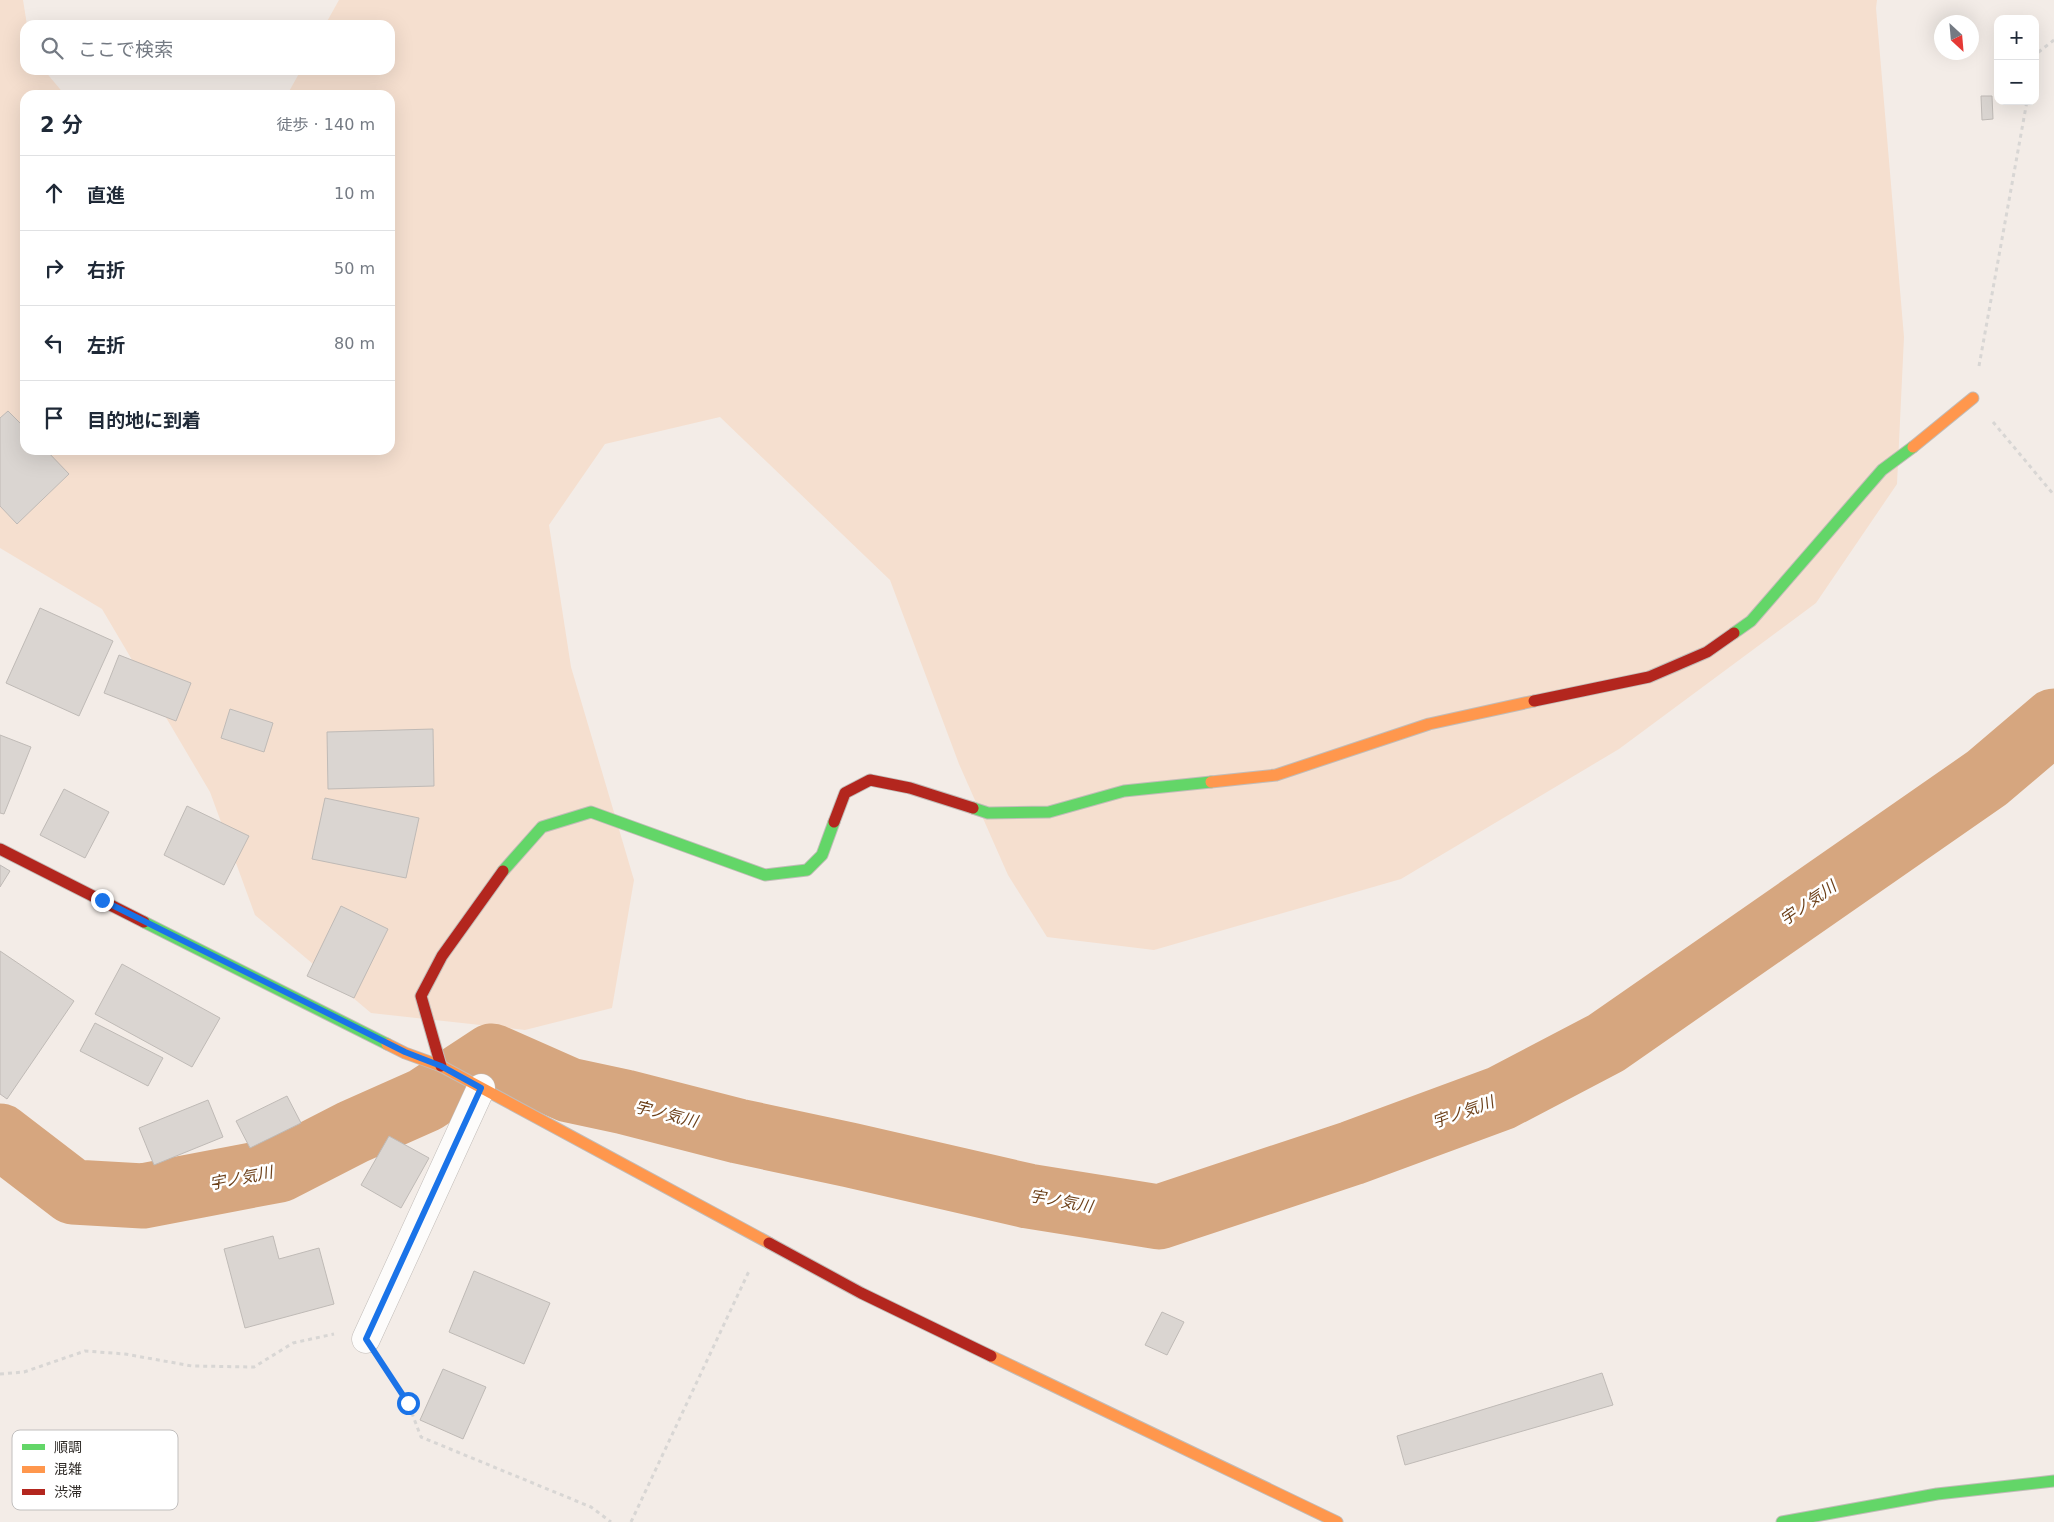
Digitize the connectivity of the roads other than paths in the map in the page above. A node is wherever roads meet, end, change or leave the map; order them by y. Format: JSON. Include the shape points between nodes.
{"nodes":[{"id":1,"x":1973,"y":398,"type":"road end"},
{"id":2,"x":0,"y":849,"type":"edge"},
{"id":3,"x":441,"y":1066,"type":"junction"},
{"id":4,"x":481,"y":1088,"type":"junction"},
{"id":5,"x":366,"y":1339,"type":"road end"},
{"id":6,"x":2054,"y":1481,"type":"edge"},
{"id":7,"x":1337,"y":1522,"type":"edge"},
{"id":8,"x":1782,"y":1522,"type":"edge"}],
"edges":[{"from":1,"to":3,"type":"street","via":[[1882,470],[1751,621],[1707,652],[1649,677],[1429,724],[1276,774],[1124,791],[1049,812],[988,813],[910,788],[870,780],[846,793],[822,855],[807,870],[766,875],[592,812],[542,827],[494,880],[442,956],[422,996]]},
{"from":2,"to":3,"type":"street","via":[[388,1044]]},
{"from":3,"to":4,"type":"street"},
{"from":4,"to":5,"type":"street"},
{"from":4,"to":7,"type":"street","via":[[861,1293]]},
{"from":6,"to":8,"type":"street","via":[[1937,1494]]}]}
